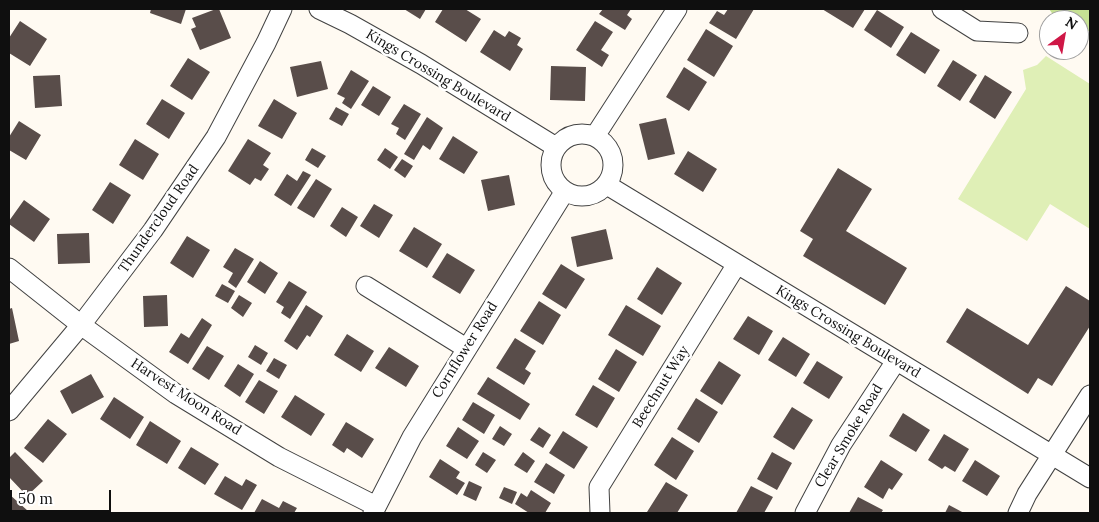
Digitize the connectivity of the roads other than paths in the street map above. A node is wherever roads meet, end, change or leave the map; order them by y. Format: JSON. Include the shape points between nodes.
{"nodes":[{"id":1,"x":282,"y":9,"type":"edge"},
{"id":2,"x":319,"y":9,"type":"edge"},
{"id":3,"x":677,"y":9,"type":"edge"},
{"id":4,"x":942,"y":9,"type":"edge"},
{"id":5,"x":1018,"y":33,"type":"dead end"},
{"id":6,"x":595,"y":136,"type":"junction"},
{"id":7,"x":556,"y":147,"type":"junction"},
{"id":8,"x":607,"y":185,"type":"junction"},
{"id":9,"x":565,"y":191,"type":"junction"},
{"id":10,"x":737,"y":264,"type":"junction"},
{"id":11,"x":9,"y":268,"type":"edge"},
{"id":12,"x":366,"y":286,"type":"dead end"},
{"id":13,"x":80,"y":325,"type":"junction"},
{"id":14,"x":466,"y":348,"type":"junction"},
{"id":15,"x":896,"y":360,"type":"junction"},
{"id":16,"x":1090,"y":395,"type":"edge"},
{"id":17,"x":9,"y":411,"type":"edge"},
{"id":18,"x":1053,"y":455,"type":"junction"},
{"id":19,"x":1090,"y":478,"type":"edge"},
{"id":20,"x":374,"y":509,"type":"edge"},
{"id":21,"x":600,"y":513,"type":"edge"},
{"id":22,"x":805,"y":513,"type":"edge"},
{"id":23,"x":1018,"y":513,"type":"edge"}],
"edges":[{"from":1,"to":13,"type":"street","name":"Thundercloud Road","via":[[216,137],[153,230]]},
{"from":2,"to":7,"type":"street","name":"Kings Crossing Boulevard","via":[[421,64]]},
{"from":3,"to":6,"type":"street"},
{"from":4,"to":5,"type":"street","via":[[977,31]]},
{"from":6,"to":7,"type":"street","via":[[573,134]]},
{"from":6,"to":8,"type":"street","via":[[606,145],[613,158],[613,172]]},
{"from":7,"to":9,"type":"street","via":[[550,163],[554,179]]},
{"from":8,"to":9,"type":"street","via":[[587,196]]},
{"from":8,"to":10,"type":"street","name":"Kings Crossing Boulevard"},
{"from":9,"to":14,"type":"street","name":"Cornflower Road"},
{"from":10,"to":15,"type":"street","name":"Kings Crossing Boulevard"},
{"from":10,"to":21,"type":"street","name":"Beechnut Way","via":[[599,487]]},
{"from":11,"to":13,"type":"street","name":"Harvest Moon Road"},
{"from":12,"to":14,"type":"street"},
{"from":13,"to":17,"type":"street","name":"Thundercloud Road"},
{"from":13,"to":20,"type":"street","name":"Harvest Moon Road","via":[[176,394]]},
{"from":14,"to":20,"type":"street","name":"Cornflower Road","via":[[412,437]]},
{"from":15,"to":18,"type":"street","name":"Kings Crossing Boulevard"},
{"from":15,"to":22,"type":"street","name":"Clear Smoke Road","via":[[841,445]]},
{"from":16,"to":18,"type":"street"},
{"from":18,"to":19,"type":"street","name":"Kings Crossing Boulevard"},
{"from":18,"to":23,"type":"street"}]}
